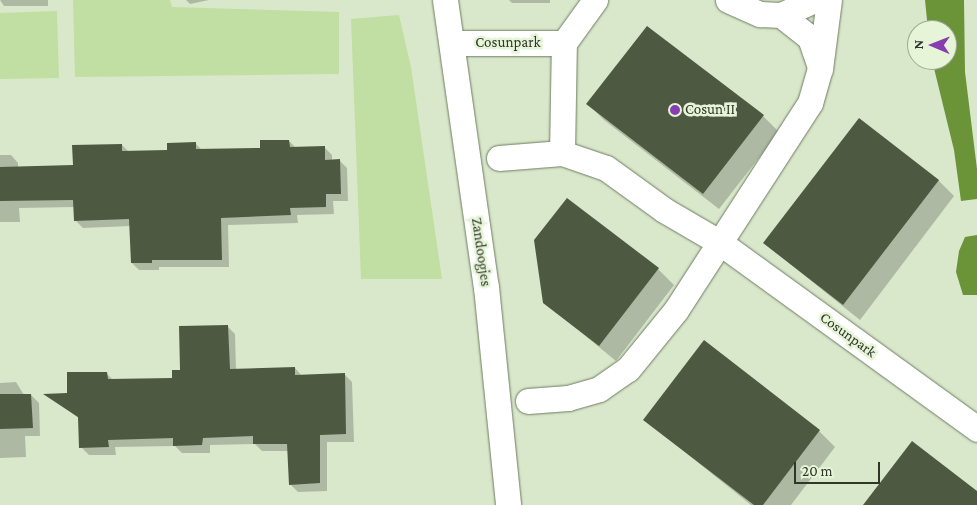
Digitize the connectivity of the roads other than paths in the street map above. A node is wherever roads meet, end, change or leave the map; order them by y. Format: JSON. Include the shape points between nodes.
{"nodes":[{"id":1,"x":445,"y":0,"type":"edge"},
{"id":2,"x":595,"y":0,"type":"edge"},
{"id":3,"x":728,"y":0,"type":"edge"},
{"id":4,"x":814,"y":0,"type":"edge"},
{"id":5,"x":829,"y":0,"type":"edge"},
{"id":6,"x":781,"y":15,"type":"junction"},
{"id":7,"x":453,"y":43,"type":"junction"},
{"id":8,"x":564,"y":43,"type":"junction"},
{"id":9,"x":820,"y":69,"type":"junction"},
{"id":10,"x":562,"y":153,"type":"junction"},
{"id":11,"x":499,"y":158,"type":"dead end"},
{"id":12,"x":719,"y":242,"type":"junction"},
{"id":13,"x":528,"y":401,"type":"dead end"},
{"id":14,"x":977,"y":429,"type":"edge"},
{"id":15,"x":508,"y":505,"type":"edge"}],
"edges":[{"from":1,"to":7,"type":"street","name":"Zandoogjes"},
{"from":2,"to":8,"type":"street"},
{"from":3,"to":6,"type":"street","via":[[760,14]]},
{"from":4,"to":6,"type":"street"},
{"from":5,"to":9,"type":"street"},
{"from":6,"to":9,"type":"street","via":[[810,38]]},
{"from":7,"to":8,"type":"street","name":"Cosunpark"},
{"from":7,"to":15,"type":"street","name":"Zandoogjes","via":[[486,287]]},
{"from":8,"to":10,"type":"street"},
{"from":9,"to":12,"type":"street","via":[[810,103]]},
{"from":10,"to":11,"type":"street","name":"Cosunpark"},
{"from":10,"to":12,"type":"street","name":"Cosunpark","via":[[606,168],[664,210]]},
{"from":12,"to":13,"type":"street","via":[[676,310],[628,368],[599,390],[568,398]]},
{"from":12,"to":14,"type":"street","name":"Cosunpark"}]}
